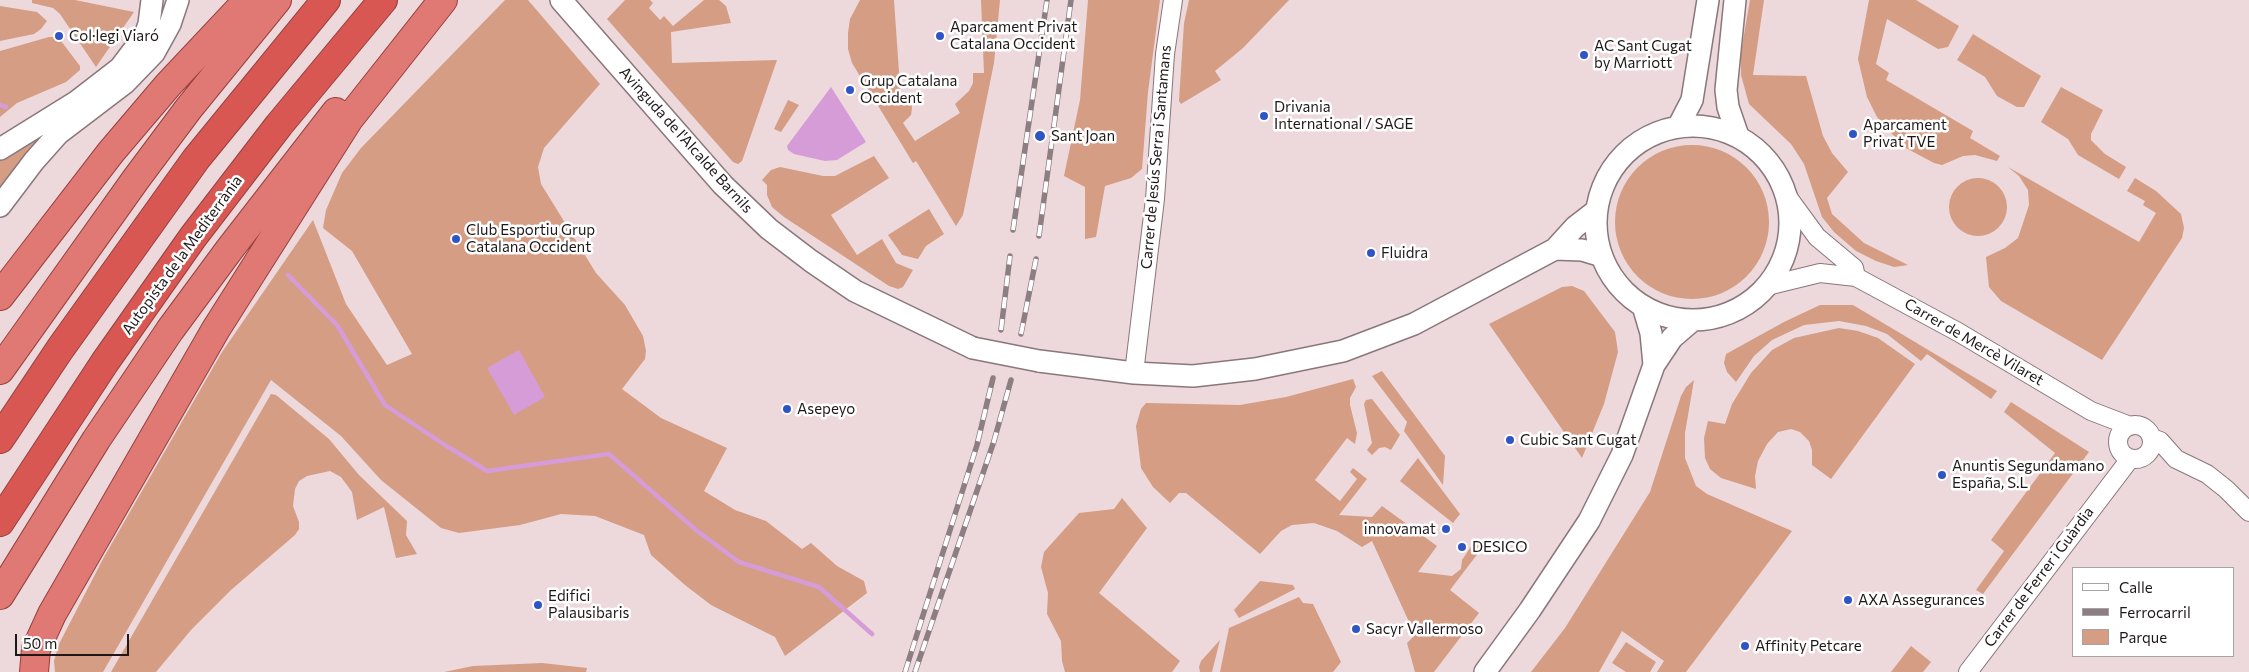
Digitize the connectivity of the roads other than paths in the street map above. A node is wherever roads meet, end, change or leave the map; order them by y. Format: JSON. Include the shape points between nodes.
{"nodes":[{"id":1,"x":152,"y":0,"type":"edge"},
{"id":2,"x":178,"y":0,"type":"edge"},
{"id":3,"x":248,"y":0,"type":"edge"},
{"id":4,"x":277,"y":0,"type":"edge"},
{"id":5,"x":326,"y":0,"type":"edge"},
{"id":6,"x":383,"y":0,"type":"edge"},
{"id":7,"x":431,"y":0,"type":"edge"},
{"id":8,"x":443,"y":0,"type":"edge"},
{"id":9,"x":561,"y":0,"type":"edge"},
{"id":10,"x":1173,"y":0,"type":"edge"},
{"id":11,"x":1708,"y":0,"type":"edge"},
{"id":12,"x":1735,"y":0,"type":"edge"},
{"id":13,"x":1678,"y":127,"type":"junction"},
{"id":14,"x":1738,"y":136,"type":"junction"},
{"id":15,"x":0,"y":149,"type":"edge"},
{"id":16,"x":1787,"y":196,"type":"junction"},
{"id":17,"x":0,"y":206,"type":"edge"},
{"id":18,"x":1597,"y":210,"type":"junction"},
{"id":19,"x":1554,"y":249,"type":"junction"},
{"id":20,"x":1602,"y":256,"type":"junction"},
{"id":21,"x":1856,"y":277,"type":"junction"},
{"id":22,"x":1767,"y":286,"type":"junction"},
{"id":23,"x":0,"y":296,"type":"edge"},
{"id":24,"x":1643,"y":306,"type":"junction"},
{"id":25,"x":1694,"y":320,"type":"junction"},
{"id":26,"x":1654,"y":365,"type":"junction"},
{"id":27,"x":0,"y":370,"type":"edge"},
{"id":28,"x":1134,"y":373,"type":"junction"},
{"id":29,"x":2091,"y":411,"type":"junction"},
{"id":30,"x":2130,"y":426,"type":"junction"},
{"id":31,"x":2152,"y":438,"type":"junction"},
{"id":32,"x":0,"y":439,"type":"edge"},
{"id":33,"x":2118,"y":443,"type":"junction"},
{"id":34,"x":2138,"y":458,"type":"junction"},
{"id":35,"x":2176,"y":459,"type":"junction"},
{"id":36,"x":2249,"y":512,"type":"edge"},
{"id":37,"x":0,"y":522,"type":"edge"},
{"id":38,"x":0,"y":595,"type":"edge"},
{"id":39,"x":34,"y":672,"type":"edge"},
{"id":40,"x":1486,"y":672,"type":"edge"},
{"id":41,"x":1968,"y":672,"type":"edge"}],
"edges":[{"from":1,"to":15,"type":"street","via":[[145,35],[120,68],[76,102]]},
{"from":2,"to":17,"type":"street","via":[[170,24],[154,53],[125,83],[58,134]]},
{"from":3,"to":23,"type":"highway","via":[[110,152]]},
{"from":4,"to":27,"type":"highway","via":[[142,171]]},
{"from":5,"to":32,"type":"highway","via":[[196,159]]},
{"from":6,"to":37,"type":"highway","name":"Autopista de la Mediterrània","via":[[279,125],[193,237],[105,362]]},
{"from":7,"to":38,"type":"highway","via":[[310,144],[170,330],[96,440]]},
{"from":8,"to":39,"type":"highway","via":[[349,119],[216,329],[52,614],[36,650]]},
{"from":9,"to":28,"type":"street","name":"Avinguda de l'Alcalde Barnils","bridge":true,"via":[[723,185],[757,218],[855,291],[973,348],[1039,361]]},
{"from":10,"to":28,"type":"street","name":"Carrer de Jesús Serra i Santamans","via":[[1165,54],[1156,199]]},
{"from":11,"to":13,"type":"street","via":[[1692,100]]},
{"from":12,"to":14,"type":"street","via":[[1726,90]]},
{"from":13,"to":14,"type":"street","via":[[1709,127]]},
{"from":13,"to":18,"type":"street","via":[[1647,138],[1623,156],[1606,181]]},
{"from":14,"to":16,"type":"street","via":[[1768,160]]},
{"from":16,"to":21,"type":"street","name":"Carrer de Mercè Vilaret","via":[[1817,237],[1854,268]]},
{"from":16,"to":22,"type":"street","via":[[1790,228],[1787,248]]},
{"from":18,"to":19,"type":"street","name":"Avinguda de l'Alcalde Barnils","via":[[1575,226]]},
{"from":18,"to":20,"type":"street","via":[[1596,229]]},
{"from":19,"to":20,"type":"street","via":[[1582,250]]},
{"from":19,"to":28,"type":"street","name":"Avinguda de l'Alcalde Barnils","via":[[1414,324],[1342,351],[1254,369],[1193,376]]},
{"from":20,"to":24,"type":"street","via":[[1618,285]]},
{"from":21,"to":22,"type":"street","name":"Carrer de Mercè Vilaret","via":[[1820,273]]},
{"from":21,"to":29,"type":"street","name":"Carrer de Mercè Vilaret","via":[[1958,332]]},
{"from":22,"to":25,"type":"street","via":[[1739,308],[1717,317]]},
{"from":24,"to":25,"type":"street","via":[[1672,318]]},
{"from":24,"to":26,"type":"street","via":[[1651,333]]},
{"from":25,"to":26,"type":"street","via":[[1672,338]]},
{"from":26,"to":40,"type":"street","via":[[1622,455],[1589,521]]},
{"from":29,"to":30,"type":"street","name":"Carrer de Mercè Vilaret"},
{"from":29,"to":33,"type":"street","name":"Carrer de Mercè Vilaret"},
{"from":30,"to":31,"type":"street","via":[[2141,426]]},
{"from":30,"to":33,"type":"street","via":[[2121,432]]},
{"from":31,"to":34,"type":"street","via":[[2152,448]]},
{"from":31,"to":35,"type":"street","via":[[2160,441]]},
{"from":33,"to":34,"type":"street","via":[[2121,453]]},
{"from":34,"to":35,"type":"street"},
{"from":34,"to":41,"type":"street","name":"Carrer de Ferrer i Guàrdia"},
{"from":35,"to":36,"type":"street","via":[[2207,474]]}]}
